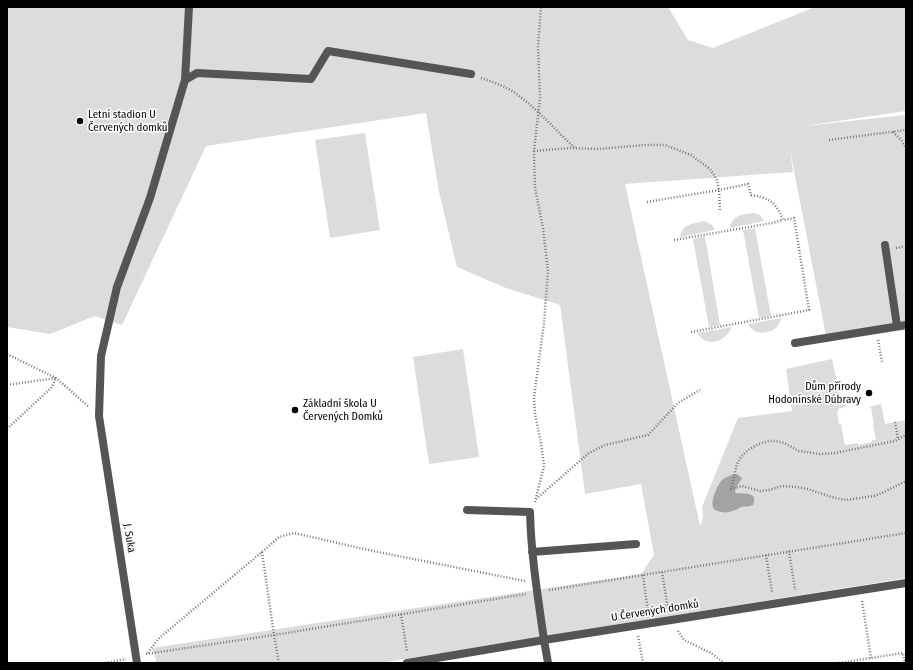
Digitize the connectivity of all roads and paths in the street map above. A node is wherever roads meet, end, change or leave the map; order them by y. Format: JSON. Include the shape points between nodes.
{"nodes":[{"id":1,"x":189,"y":7,"type":"edge"},
{"id":2,"x":541,"y":7,"type":"edge"},
{"id":3,"x":471,"y":74,"type":"joint"},
{"id":4,"x":185,"y":80,"type":"junction"},
{"id":5,"x":538,"y":112,"type":"junction"},
{"id":6,"x":906,"y":130,"type":"edge"},
{"id":7,"x":892,"y":132,"type":"junction"},
{"id":8,"x":829,"y":140,"type":"dead end"},
{"id":9,"x":576,"y":148,"type":"junction"},
{"id":10,"x":906,"y":148,"type":"edge"},
{"id":11,"x":534,"y":151,"type":"junction"},
{"id":12,"x":719,"y":190,"type":"junction"},
{"id":13,"x":647,"y":202,"type":"dead end"},
{"id":14,"x":720,"y":211,"type":"dead end"},
{"id":15,"x":782,"y":220,"type":"junction"},
{"id":16,"x":674,"y":240,"type":"dead end"},
{"id":17,"x":885,"y":244,"type":"dead end"},
{"id":18,"x":906,"y":325,"type":"edge"},
{"id":19,"x":897,"y":326,"type":"junction"},
{"id":20,"x":875,"y":330,"type":"junction"},
{"id":21,"x":690,"y":332,"type":"dead end"},
{"id":22,"x":795,"y":343,"type":"dead end"},
{"id":23,"x":7,"y":354,"type":"edge"},
{"id":24,"x":882,"y":362,"type":"dead end"},
{"id":25,"x":56,"y":378,"type":"junction"},
{"id":26,"x":7,"y":385,"type":"edge"},
{"id":27,"x":700,"y":390,"type":"dead end"},
{"id":28,"x":99,"y":416,"type":"junction"},
{"id":29,"x":895,"y":422,"type":"dead end"},
{"id":30,"x":7,"y":429,"type":"edge"},
{"id":31,"x":906,"y":433,"type":"edge"},
{"id":32,"x":898,"y":439,"type":"junction"},
{"id":33,"x":906,"y":481,"type":"edge"},
{"id":34,"x":536,"y":499,"type":"junction"},
{"id":35,"x":467,"y":510,"type":"dead end"},
{"id":36,"x":530,"y":512,"type":"junction"},
{"id":37,"x":906,"y":533,"type":"edge"},
{"id":38,"x":636,"y":544,"type":"dead end"},
{"id":39,"x":789,"y":551,"type":"junction"},
{"id":40,"x":262,"y":552,"type":"junction"},
{"id":41,"x":532,"y":552,"type":"junction"},
{"id":42,"x":766,"y":555,"type":"junction"},
{"id":43,"x":662,"y":572,"type":"junction"},
{"id":44,"x":643,"y":575,"type":"junction"},
{"id":45,"x":536,"y":583,"type":"junction"},
{"id":46,"x":906,"y":583,"type":"edge"},
{"id":47,"x":860,"y":590,"type":"junction"},
{"id":48,"x":537,"y":592,"type":"junction"},
{"id":49,"x":797,"y":600,"type":"junction"},
{"id":50,"x":774,"y":604,"type":"junction"},
{"id":51,"x":401,"y":614,"type":"junction"},
{"id":52,"x":670,"y":620,"type":"junction"},
{"id":53,"x":649,"y":624,"type":"junction"},
{"id":54,"x":636,"y":626,"type":"junction"},
{"id":55,"x":274,"y":635,"type":"junction"},
{"id":56,"x":544,"y":640,"type":"junction"},
{"id":57,"x":148,"y":654,"type":"junction"},
{"id":58,"x":871,"y":658,"type":"junction"},
{"id":59,"x":137,"y":660,"type":"edge"},
{"id":60,"x":105,"y":663,"type":"edge"},
{"id":61,"x":279,"y":663,"type":"edge"},
{"id":62,"x":408,"y":663,"type":"edge"},
{"id":63,"x":548,"y":663,"type":"edge"},
{"id":64,"x":643,"y":663,"type":"edge"},
{"id":65,"x":724,"y":663,"type":"edge"},
{"id":66,"x":839,"y":663,"type":"edge"},
{"id":67,"x":905,"y":663,"type":"edge"}],
"edges":[{"from":1,"to":4,"type":"street","name":"J. Suka"},
{"from":2,"to":5,"type":"path"},
{"from":3,"to":4,"type":"street","via":[[328,51],[311,79],[197,73]]},
{"from":3,"to":5,"type":"path","via":[[515,93]]},
{"from":4,"to":28,"type":"street","name":"J. Suka","via":[[150,198],[117,287],[101,356]]},
{"from":5,"to":9,"type":"path"},
{"from":5,"to":11,"type":"path"},
{"from":6,"to":7,"type":"path"},
{"from":7,"to":8,"type":"path"},
{"from":7,"to":10,"type":"path"},
{"from":9,"to":11,"type":"path"},
{"from":9,"to":12,"type":"path","via":[[665,145],[691,155],[710,169],[717,180]]},
{"from":11,"to":34,"type":"path","via":[[535,188],[548,271],[534,397],[544,466]]},
{"from":12,"to":13,"type":"path"},
{"from":12,"to":14,"type":"path"},
{"from":12,"to":15,"type":"path","via":[[748,184],[751,195],[770,200],[780,212]]},
{"from":15,"to":16,"type":"path"},
{"from":15,"to":21,"type":"path","via":[[794,218],[809,310]]},
{"from":17,"to":19,"type":"street"},
{"from":18,"to":19,"type":"street"},
{"from":19,"to":20,"type":"street"},
{"from":20,"to":22,"type":"street"},
{"from":20,"to":24,"type":"path"},
{"from":23,"to":25,"type":"path"},
{"from":25,"to":26,"type":"path"},
{"from":25,"to":28,"type":"path"},
{"from":25,"to":30,"type":"path","via":[[52,387]]},
{"from":27,"to":34,"type":"path","via":[[678,404],[648,436],[605,445],[589,453]]},
{"from":28,"to":59,"type":"street","name":"J. Suka"},
{"from":29,"to":32,"type":"path"},
{"from":31,"to":32,"type":"path"},
{"from":32,"to":33,"type":"path","via":[[875,446],[820,454],[799,451],[776,441],[759,444],[748,450],[737,464],[731,490],[742,486],[760,490],[782,486],[797,487],[846,500],[874,496]]},
{"from":34,"to":36,"type":"path"},
{"from":35,"to":36,"type":"street"},
{"from":36,"to":41,"type":"street"},
{"from":37,"to":39,"type":"path"},
{"from":38,"to":41,"type":"street"},
{"from":39,"to":42,"type":"path"},
{"from":39,"to":49,"type":"path"},
{"from":40,"to":45,"type":"path","via":[[279,537],[294,533]]},
{"from":40,"to":55,"type":"path"},
{"from":40,"to":57,"type":"path","via":[[158,639]]},
{"from":41,"to":45,"type":"street"},
{"from":42,"to":43,"type":"path"},
{"from":42,"to":50,"type":"path"},
{"from":43,"to":44,"type":"path"},
{"from":43,"to":52,"type":"path"},
{"from":44,"to":48,"type":"path"},
{"from":44,"to":53,"type":"path"},
{"from":45,"to":48,"type":"street"},
{"from":46,"to":47,"type":"street","name":"U Červených domků"},
{"from":47,"to":49,"type":"street","name":"U Červených domků"},
{"from":47,"to":58,"type":"path"},
{"from":48,"to":51,"type":"path"},
{"from":48,"to":56,"type":"street"},
{"from":49,"to":50,"type":"street","name":"U Červených domků"},
{"from":50,"to":52,"type":"street","name":"U Červených domků"},
{"from":51,"to":55,"type":"path"},
{"from":51,"to":62,"type":"path"},
{"from":52,"to":53,"type":"street","name":"U Červených domků"},
{"from":52,"to":65,"type":"path","via":[[684,640],[711,653]]},
{"from":53,"to":54,"type":"street","name":"U Červených domků"},
{"from":54,"to":56,"type":"street","name":"U Červených domků"},
{"from":54,"to":64,"type":"path"},
{"from":55,"to":57,"type":"path"},
{"from":55,"to":61,"type":"path"},
{"from":56,"to":62,"type":"street","name":"U Červených domků"},
{"from":56,"to":63,"type":"street"},
{"from":57,"to":59,"type":"path"},
{"from":58,"to":66,"type":"path"},
{"from":58,"to":67,"type":"path","via":[[903,653]]},
{"from":59,"to":60,"type":"path"}]}
